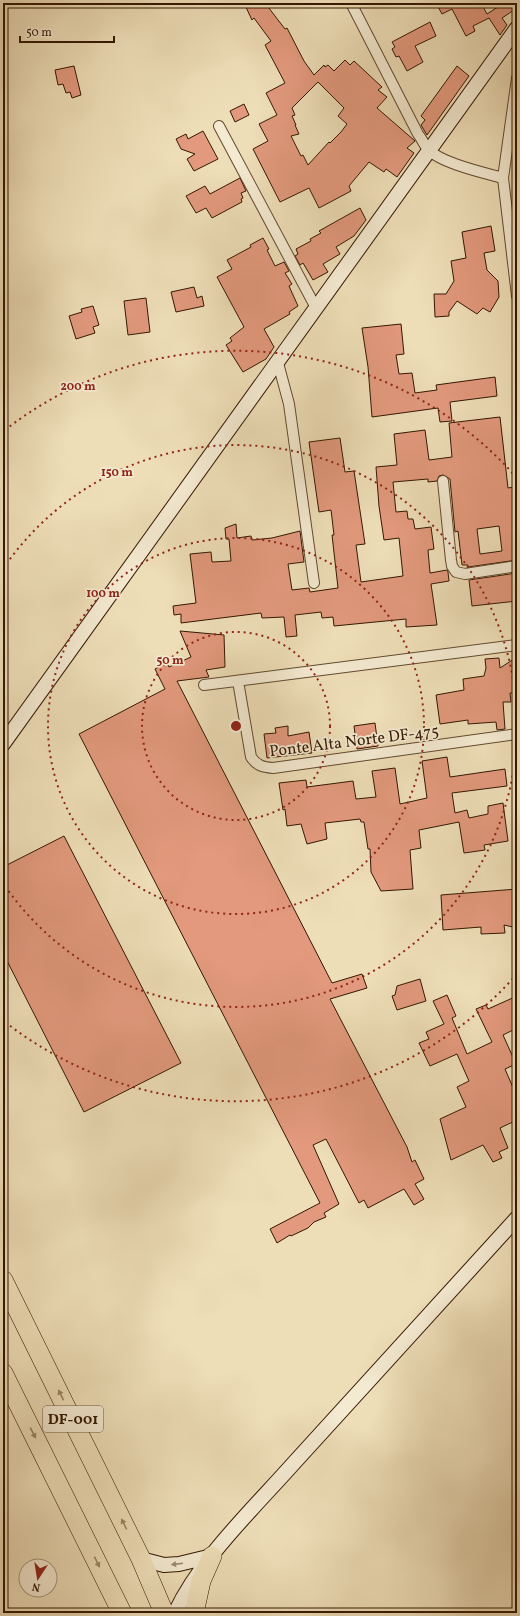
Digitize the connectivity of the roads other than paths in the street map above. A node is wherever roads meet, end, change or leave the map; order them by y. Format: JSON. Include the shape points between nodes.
{"nodes":[{"id":1,"x":352,"y":3,"type":"edge"},
{"id":2,"x":517,"y":28,"type":"edge"},
{"id":3,"x":517,"y":78,"type":"edge"},
{"id":4,"x":514,"y":114,"type":"edge"},
{"id":5,"x":219,"y":126,"type":"dead end"},
{"id":6,"x":429,"y":150,"type":"junction"},
{"id":7,"x":503,"y":178,"type":"junction"},
{"id":8,"x":517,"y":296,"type":"edge"},
{"id":9,"x":316,"y":308,"type":"junction"},
{"id":10,"x":278,"y":363,"type":"junction"},
{"id":11,"x":443,"y":481,"type":"dead end"},
{"id":12,"x":517,"y":566,"type":"edge"},
{"id":13,"x":314,"y":583,"type":"dead end"},
{"id":14,"x":517,"y":645,"type":"edge"},
{"id":15,"x":238,"y":681,"type":"junction"},
{"id":16,"x":204,"y":685,"type":"dead end"},
{"id":17,"x":517,"y":734,"type":"edge"},
{"id":18,"x":3,"y":744,"type":"edge"},
{"id":19,"x":517,"y":1218,"type":"edge"},
{"id":20,"x":3,"y":1280,"type":"edge"},
{"id":21,"x":3,"y":1373,"type":"edge"},
{"id":22,"x":212,"y":1556,"type":"junction"},
{"id":23,"x":141,"y":1559,"type":"junction"},
{"id":24,"x":122,"y":1613,"type":"edge"},
{"id":25,"x":164,"y":1613,"type":"edge"},
{"id":26,"x":175,"y":1613,"type":"edge"},
{"id":27,"x":194,"y":1613,"type":"edge"}],
"edges":[{"from":1,"to":6,"type":"street","via":[[418,134]]},
{"from":2,"to":6,"type":"street"},
{"from":3,"to":4,"type":"street"},
{"from":4,"to":7,"type":"street"},
{"from":5,"to":9,"type":"street"},
{"from":6,"to":7,"type":"street","via":[[453,163]]},
{"from":6,"to":9,"type":"street"},
{"from":7,"to":8,"type":"street"},
{"from":9,"to":10,"type":"street"},
{"from":10,"to":13,"type":"street","via":[[289,404]]},
{"from":10,"to":18,"type":"street"},
{"from":11,"to":12,"type":"street","via":[[451,560],[456,572],[465,574]]},
{"from":14,"to":15,"type":"street"},
{"from":15,"to":16,"type":"street"},
{"from":15,"to":17,"type":"street","name":"Ponte Alta Norte DF-475","via":[[251,757],[256,764],[264,767],[273,768]]},
{"from":19,"to":22,"type":"street","via":[[377,1370]]},
{"from":23,"to":20,"type":"highway","number":"DF-001","one_way":true},
{"from":21,"to":24,"type":"highway","number":"DF-001","one_way":true},
{"from":22,"to":23,"type":"street","one_way":true,"via":[[164,1565]]},
{"from":22,"to":26,"type":"street","via":[[192,1580]]},
{"from":22,"to":27,"type":"highway","via":[[201,1581]]},
{"from":23,"to":25,"type":"highway","number":"DF-001"}]}
